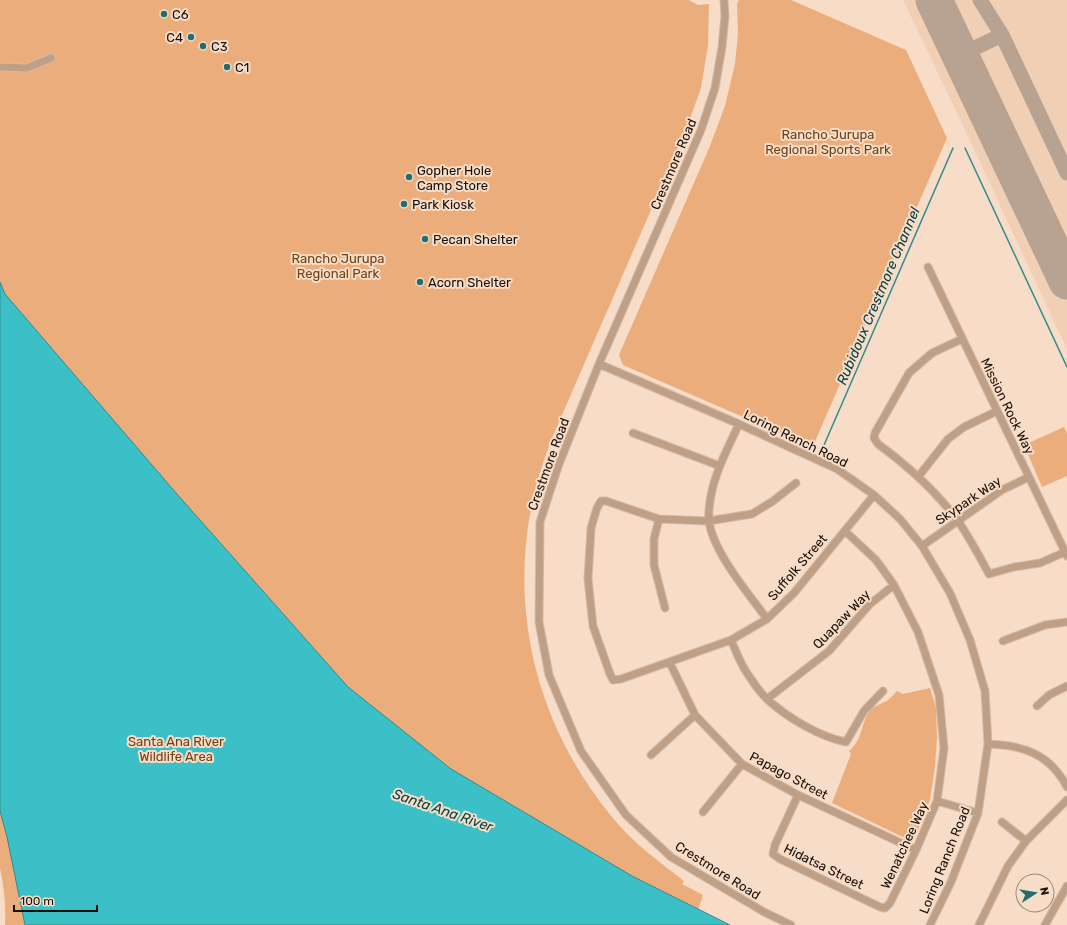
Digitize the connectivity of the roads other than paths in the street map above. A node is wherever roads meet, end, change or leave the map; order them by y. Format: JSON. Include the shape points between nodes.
{"nodes":[{"id":1,"x":724,"y":0,"type":"edge"},
{"id":2,"x":51,"y":58,"type":"dead end"},
{"id":3,"x":0,"y":66,"type":"edge"},
{"id":4,"x":928,"y":267,"type":"dead end"},
{"id":5,"x":962,"y":338,"type":"junction"},
{"id":6,"x":599,"y":364,"type":"junction"},
{"id":7,"x":997,"y":411,"type":"junction"},
{"id":8,"x":739,"y":424,"type":"junction"},
{"id":9,"x":633,"y":433,"type":"dead end"},
{"id":10,"x":720,"y":466,"type":"junction"},
{"id":11,"x":918,"y":477,"type":"junction"},
{"id":12,"x":1029,"y":478,"type":"junction"},
{"id":13,"x":796,"y":483,"type":"dead end"},
{"id":14,"x":874,"y":495,"type":"junction"},
{"id":15,"x":659,"y":519,"type":"junction"},
{"id":16,"x":958,"y":521,"type":"junction"},
{"id":17,"x":708,"y":522,"type":"junction"},
{"id":18,"x":845,"y":531,"type":"junction"},
{"id":19,"x":922,"y":546,"type":"junction"},
{"id":20,"x":1066,"y":554,"type":"edge"},
{"id":21,"x":894,"y":585,"type":"junction"},
{"id":22,"x":665,"y":608,"type":"dead end"},
{"id":23,"x":767,"y":618,"type":"junction"},
{"id":24,"x":1067,"y":622,"type":"edge"},
{"id":25,"x":731,"y":640,"type":"junction"},
{"id":26,"x":1003,"y":641,"type":"dead end"},
{"id":27,"x":670,"y":663,"type":"junction"},
{"id":28,"x":1067,"y":686,"type":"edge"},
{"id":29,"x":883,"y":691,"type":"dead end"},
{"id":30,"x":767,"y":699,"type":"junction"},
{"id":31,"x":1037,"y":706,"type":"dead end"},
{"id":32,"x":695,"y":715,"type":"junction"},
{"id":33,"x":988,"y":744,"type":"junction"},
{"id":34,"x":650,"y":755,"type":"dead end"},
{"id":35,"x":742,"y":764,"type":"junction"},
{"id":36,"x":1067,"y":787,"type":"edge"},
{"id":37,"x":798,"y":795,"type":"junction"},
{"id":38,"x":1067,"y":800,"type":"edge"},
{"id":39,"x":937,"y":801,"type":"junction"},
{"id":40,"x":703,"y":812,"type":"dead end"},
{"id":41,"x":978,"y":813,"type":"junction"},
{"id":42,"x":1002,"y":822,"type":"dead end"},
{"id":43,"x":1026,"y":841,"type":"junction"},
{"id":44,"x":916,"y":850,"type":"junction"},
{"id":45,"x":1067,"y":886,"type":"edge"},
{"id":46,"x":885,"y":908,"type":"joint"},
{"id":47,"x":791,"y":925,"type":"edge"},
{"id":48,"x":930,"y":925,"type":"edge"},
{"id":49,"x":979,"y":925,"type":"edge"},
{"id":50,"x":1045,"y":925,"type":"edge"}],
"edges":[{"from":1,"to":6,"type":"street","name":"Crestmore Road","via":[[722,47],[715,88],[701,130]]},
{"from":2,"to":3,"type":"street","via":[[27,68]]},
{"from":4,"to":5,"type":"street","name":"Mission Rock Way"},
{"from":5,"to":7,"type":"street","name":"Mission Rock Way"},
{"from":5,"to":11,"type":"street","via":[[932,353],[909,373],[875,433],[874,438],[878,444]]},
{"from":6,"to":8,"type":"street","name":"Loring Ranch Road"},
{"from":6,"to":47,"type":"street","name":"Crestmore Road","via":[[559,464],[540,522],[539,622],[549,675],[581,751],[626,815],[671,857],[764,912]]},
{"from":7,"to":11,"type":"street","via":[[964,427],[948,439]]},
{"from":7,"to":12,"type":"street","name":"Mission Rock Way"},
{"from":8,"to":10,"type":"street"},
{"from":8,"to":14,"type":"street","name":"Loring Ranch Road","via":[[837,469]]},
{"from":9,"to":10,"type":"street"},
{"from":10,"to":17,"type":"street","via":[[710,494]]},
{"from":11,"to":16,"type":"street"},
{"from":12,"to":16,"type":"street","name":"Skypark Way","via":[[1002,490]]},
{"from":12,"to":20,"type":"street","name":"Mission Rock Way"},
{"from":13,"to":17,"type":"street","via":[[752,514]]},
{"from":14,"to":18,"type":"street","name":"Suffolk Street"},
{"from":14,"to":19,"type":"street","name":"Loring Ranch Road","via":[[900,519]]},
{"from":15,"to":17,"type":"street"},
{"from":15,"to":22,"type":"street","via":[[654,539],[654,565]]},
{"from":15,"to":27,"type":"street","name":"Suffolk Street","via":[[601,501],[591,528],[588,579],[594,626],[613,680]]},
{"from":16,"to":19,"type":"street","name":"Skypark Way"},
{"from":16,"to":20,"type":"street","via":[[989,574],[1040,563]]},
{"from":17,"to":23,"type":"street","via":[[722,556]]},
{"from":18,"to":21,"type":"street","name":"Wenatchee Way","via":[[876,560]]},
{"from":18,"to":23,"type":"street","name":"Suffolk Street","via":[[794,593]]},
{"from":19,"to":33,"type":"street","name":"Loring Ranch Road","via":[[950,594],[970,640],[985,692]]},
{"from":21,"to":30,"type":"street","name":"Quapaw Way","via":[[870,604],[829,651]]},
{"from":21,"to":39,"type":"street","name":"Wenatchee Way","via":[[918,632],[939,695],[944,748]]},
{"from":23,"to":25,"type":"street","name":"Suffolk Street"},
{"from":24,"to":26,"type":"street","via":[[1045,625]]},
{"from":25,"to":27,"type":"street","name":"Suffolk Street"},
{"from":25,"to":30,"type":"street","via":[[746,672]]},
{"from":27,"to":32,"type":"street","name":"Papago Street"},
{"from":28,"to":31,"type":"street","via":[[1049,695]]},
{"from":29,"to":30,"type":"street","via":[[864,711],[846,742],[813,730]]},
{"from":32,"to":34,"type":"street"},
{"from":32,"to":35,"type":"street","name":"Papago Street"},
{"from":33,"to":36,"type":"street","via":[[1018,747],[1034,752],[1050,764]]},
{"from":33,"to":41,"type":"street","name":"Loring Ranch Road"},
{"from":35,"to":37,"type":"street","name":"Papago Street"},
{"from":35,"to":40,"type":"street"},
{"from":37,"to":44,"type":"street","name":"Papago Street"},
{"from":37,"to":46,"type":"street","name":"Hidatsa Street","via":[[773,854]]},
{"from":38,"to":43,"type":"street"},
{"from":39,"to":41,"type":"street"},
{"from":39,"to":44,"type":"street","name":"Wenatchee Way"},
{"from":41,"to":48,"type":"street","name":"Loring Ranch Road","via":[[951,882]]},
{"from":42,"to":43,"type":"street"},
{"from":43,"to":49,"type":"street","via":[[1008,866]]},
{"from":44,"to":46,"type":"street","name":"Wenatchee Way","via":[[890,903]]},
{"from":45,"to":50,"type":"street"}]}
